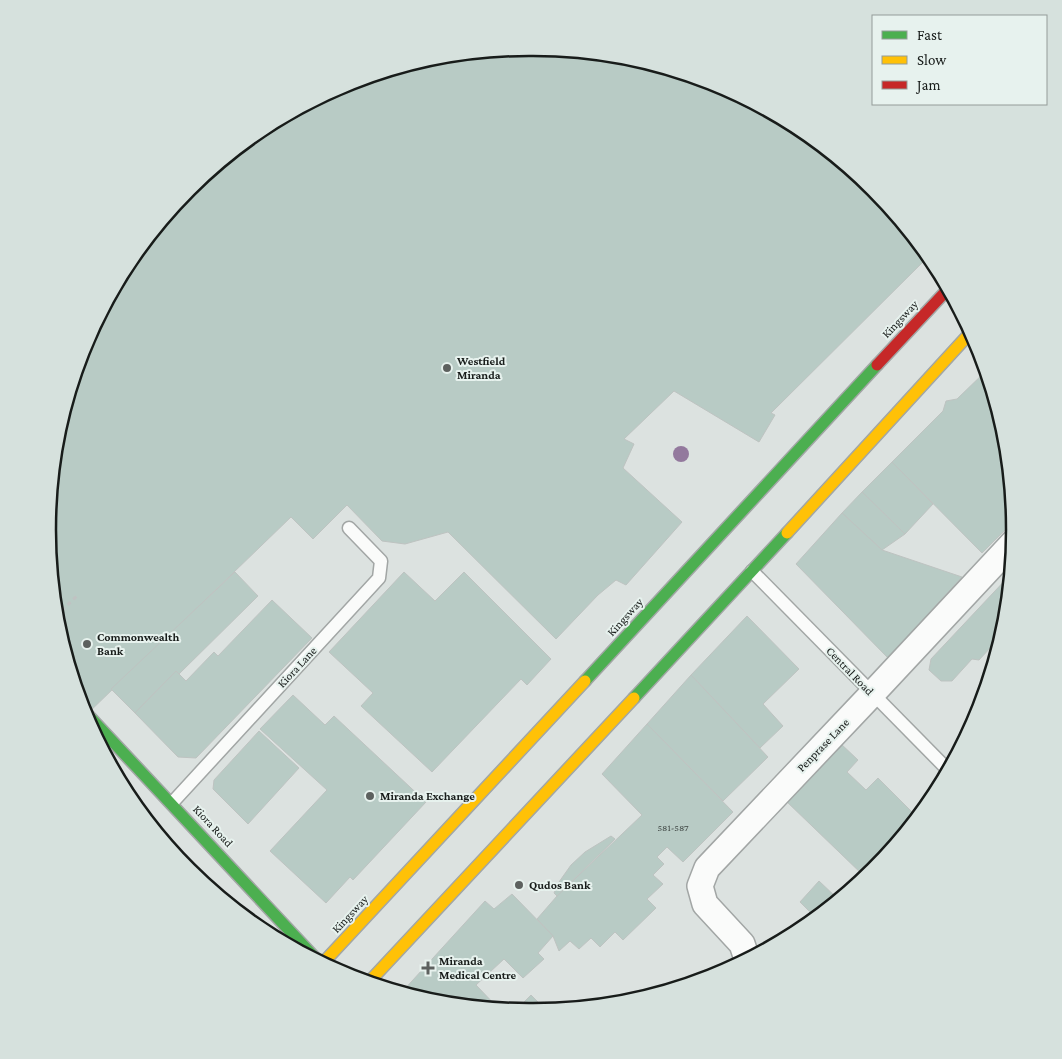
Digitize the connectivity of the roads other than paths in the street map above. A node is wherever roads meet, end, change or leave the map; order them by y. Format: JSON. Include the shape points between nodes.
{"nodes":[{"id":1,"x":943,"y":294,"type":"edge"},
{"id":2,"x":965,"y":338,"type":"edge"},
{"id":3,"x":349,"y":528,"type":"dead end"},
{"id":4,"x":1005,"y":551,"type":"edge"},
{"id":5,"x":752,"y":571,"type":"junction"},
{"id":6,"x":872,"y":694,"type":"junction"},
{"id":7,"x":99,"y":727,"type":"edge"},
{"id":8,"x":943,"y":765,"type":"edge"},
{"id":9,"x":172,"y":802,"type":"junction"},
{"id":10,"x":304,"y":945,"type":"edge"},
{"id":11,"x":745,"y":952,"type":"edge"},
{"id":12,"x":328,"y":958,"type":"edge"},
{"id":13,"x":375,"y":977,"type":"edge"}],
"edges":[{"from":1,"to":12,"type":"main road","name":"Kingsway"},
{"from":2,"to":5,"type":"main road"},
{"from":3,"to":9,"type":"lane","name":"Kiora Lane","via":[[381,561],[379,578]]},
{"from":4,"to":6,"type":"street","name":"Penprase Lane"},
{"from":5,"to":6,"type":"lane","name":"Central Road"},
{"from":5,"to":13,"type":"main road"},
{"from":6,"to":8,"type":"lane","name":"Central Road"},
{"from":6,"to":11,"type":"street","name":"Penprase Lane","via":[[707,868],[700,886],[705,904],[742,944]]},
{"from":7,"to":9,"type":"main road","name":"Kiora Road"},
{"from":9,"to":10,"type":"main road","name":"Kiora Road"}]}
